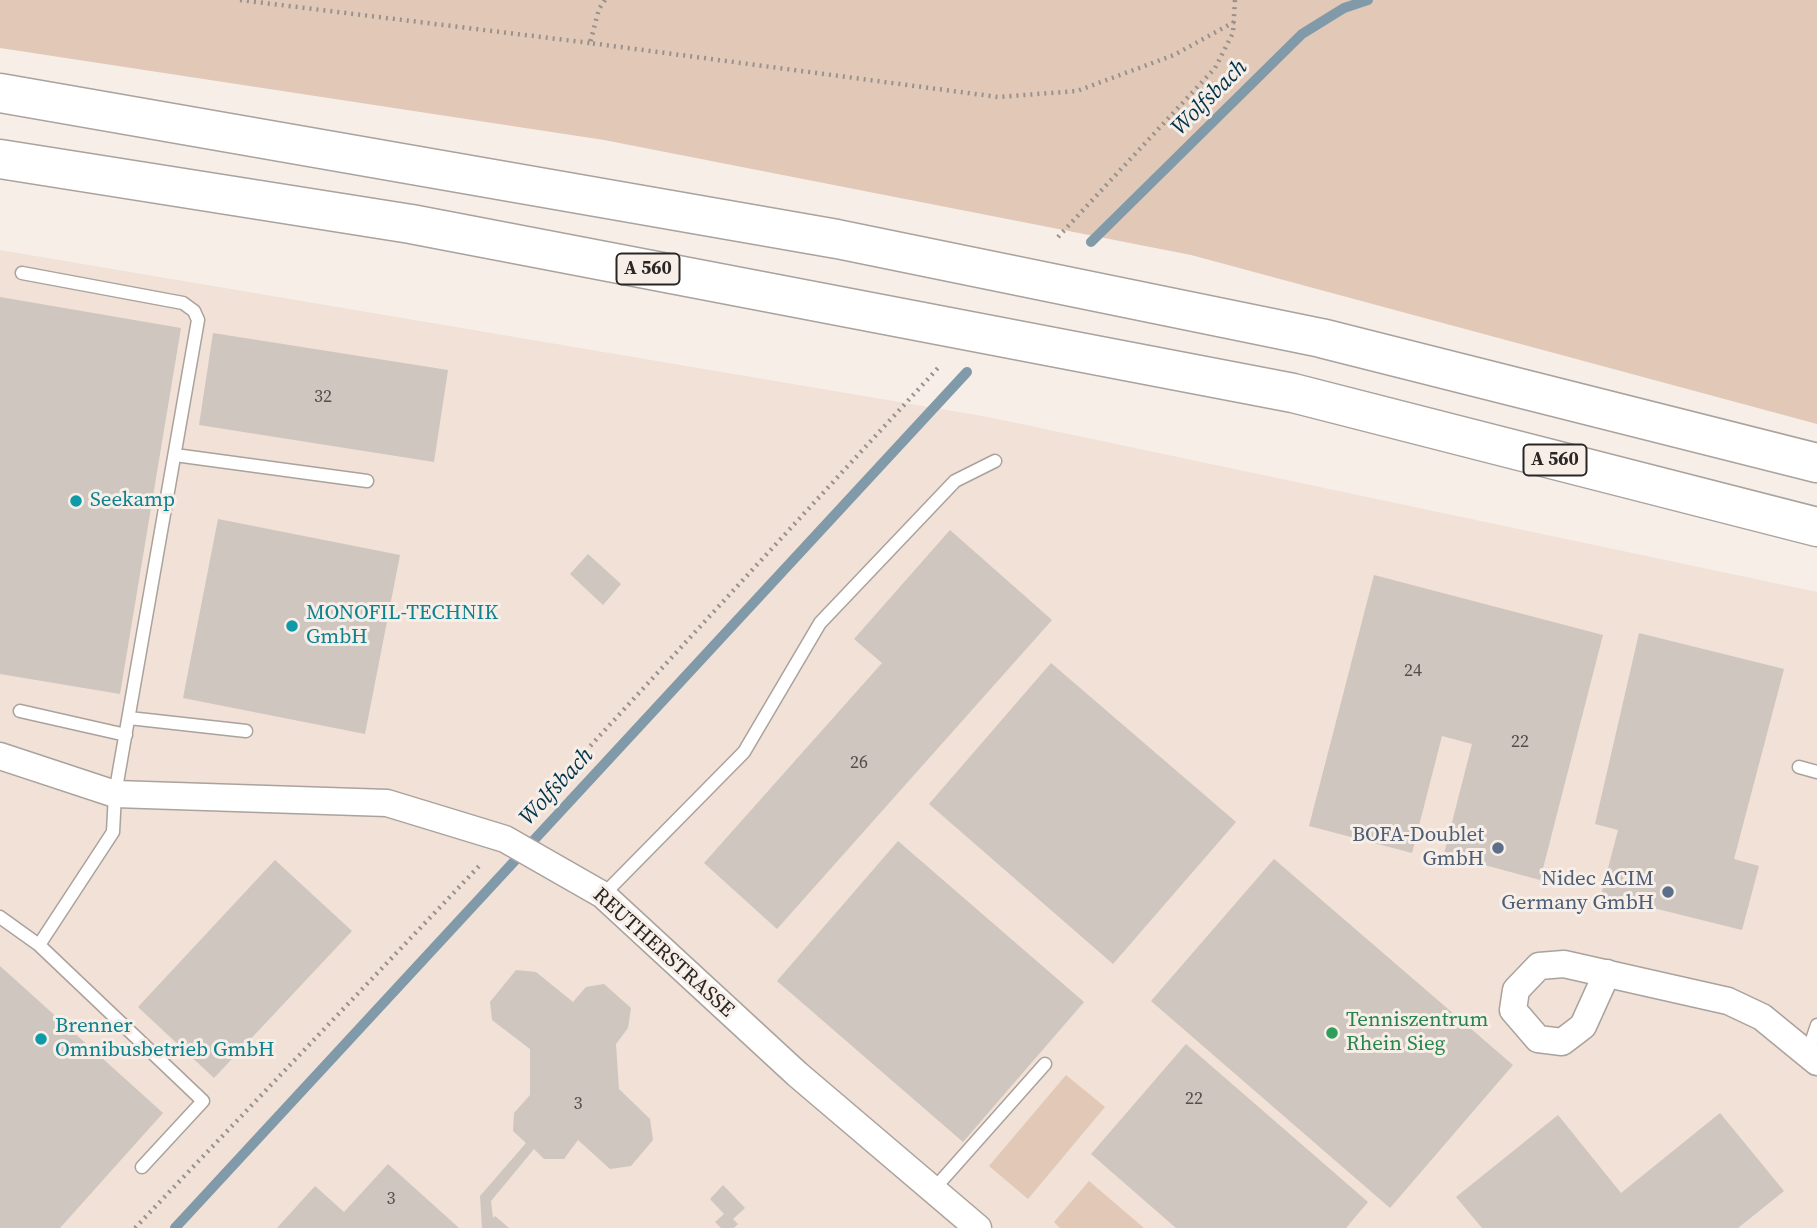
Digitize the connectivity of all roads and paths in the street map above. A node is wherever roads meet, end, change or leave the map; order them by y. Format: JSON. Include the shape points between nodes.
{"nodes":[{"id":1,"x":240,"y":0,"type":"edge"},
{"id":2,"x":605,"y":0,"type":"edge"},
{"id":3,"x":1235,"y":0,"type":"edge"},
{"id":4,"x":1234,"y":22,"type":"junction"},
{"id":5,"x":590,"y":43,"type":"junction"},
{"id":6,"x":0,"y":93,"type":"edge"},
{"id":7,"x":0,"y":159,"type":"edge"},
{"id":8,"x":1058,"y":237,"type":"dead end"},
{"id":9,"x":22,"y":273,"type":"dead end"},
{"id":10,"x":938,"y":368,"type":"dead end"},
{"id":11,"x":175,"y":455,"type":"junction"},
{"id":12,"x":995,"y":461,"type":"dead end"},
{"id":13,"x":1817,"y":463,"type":"edge"},
{"id":14,"x":367,"y":481,"type":"dead end"},
{"id":15,"x":1817,"y":527,"type":"edge"},
{"id":16,"x":20,"y":712,"type":"dead end"},
{"id":17,"x":130,"y":718,"type":"junction"},
{"id":18,"x":246,"y":731,"type":"dead end"},
{"id":19,"x":126,"y":735,"type":"junction"},
{"id":20,"x":0,"y":756,"type":"edge"},
{"id":21,"x":1799,"y":767,"type":"dead end"},
{"id":22,"x":1817,"y":772,"type":"edge"},
{"id":23,"x":115,"y":794,"type":"junction"},
{"id":24,"x":505,"y":839,"type":"junction"},
{"id":25,"x":603,"y":895,"type":"junction"},
{"id":26,"x":0,"y":917,"type":"edge"},
{"id":27,"x":39,"y":945,"type":"junction"},
{"id":28,"x":1607,"y":973,"type":"dead end"},
{"id":29,"x":1817,"y":1025,"type":"edge"},
{"id":30,"x":1813,"y":1057,"type":"edge"},
{"id":31,"x":1045,"y":1064,"type":"dead end"},
{"id":32,"x":142,"y":1167,"type":"dead end"},
{"id":33,"x":934,"y":1189,"type":"junction"},
{"id":34,"x":135,"y":1228,"type":"edge"},
{"id":35,"x":978,"y":1228,"type":"edge"}],
"edges":[{"from":1,"to":5,"type":"path"},
{"from":2,"to":5,"type":"path"},
{"from":3,"to":4,"type":"path"},
{"from":4,"to":5,"type":"path","via":[[1174,55],[1077,91],[998,97]]},
{"from":4,"to":8,"type":"path","via":[[1215,68]]},
{"from":6,"to":13,"type":"highway","via":[[863,245],[1321,338]]},
{"from":7,"to":15,"type":"highway","number":"A 560","via":[[411,224],[1293,393]]},
{"from":9,"to":11,"type":"lane","via":[[183,303],[194,311],[198,320]]},
{"from":10,"to":24,"type":"path"},
{"from":11,"to":14,"type":"lane"},
{"from":11,"to":17,"type":"lane"},
{"from":12,"to":25,"type":"lane","via":[[955,481],[820,623],[744,752]]},
{"from":16,"to":19,"type":"lane"},
{"from":17,"to":18,"type":"lane"},
{"from":17,"to":19,"type":"lane"},
{"from":19,"to":23,"type":"lane"},
{"from":20,"to":23,"type":"street","name":"REUTHERSTRASSE"},
{"from":21,"to":22,"type":"lane"},
{"from":23,"to":24,"type":"street","name":"REUTHERSTRASSE","via":[[387,803]]},
{"from":23,"to":27,"type":"lane","via":[[113,832]]},
{"from":24,"to":25,"type":"street","name":"REUTHERSTRASSE"},
{"from":24,"to":34,"type":"path"},
{"from":25,"to":33,"type":"street","name":"REUTHERSTRASSE","via":[[797,1074]]},
{"from":26,"to":27,"type":"lane"},
{"from":27,"to":32,"type":"lane","via":[[203,1101]]},
{"from":28,"to":30,"type":"street","via":[[1728,1001],[1762,1017]]},
{"from":29,"to":30,"type":"lane"},
{"from":31,"to":33,"type":"lane"},
{"from":33,"to":35,"type":"street","name":"REUTHERSTRASSE"}]}
